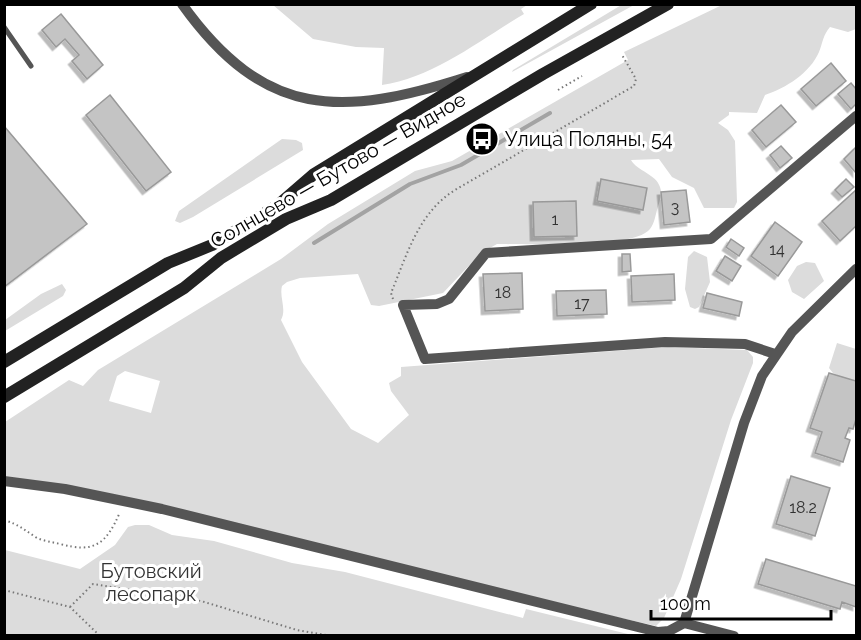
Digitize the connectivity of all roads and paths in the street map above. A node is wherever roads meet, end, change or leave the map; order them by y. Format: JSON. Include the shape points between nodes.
{"nodes":[{"id":1,"x":182,"y":4,"type":"edge"},
{"id":2,"x":591,"y":4,"type":"edge"},
{"id":3,"x":668,"y":4,"type":"edge"},
{"id":4,"x":4,"y":27,"type":"edge"},
{"id":5,"x":622,"y":55,"type":"dead end"},
{"id":6,"x":31,"y":66,"type":"dead end"},
{"id":7,"x":475,"y":74,"type":"junction"},
{"id":8,"x":582,"y":76,"type":"dead end"},
{"id":9,"x":558,"y":90,"type":"dead end"},
{"id":10,"x":856,"y":116,"type":"edge"},
{"id":11,"x":856,"y":268,"type":"edge"},
{"id":12,"x":403,"y":305,"type":"junction"},
{"id":13,"x":775,"y":354,"type":"junction"},
{"id":14,"x":4,"y":362,"type":"edge"},
{"id":15,"x":4,"y":397,"type":"edge"},
{"id":16,"x":4,"y":481,"type":"edge"},
{"id":17,"x":122,"y":507,"type":"dead end"},
{"id":18,"x":4,"y":520,"type":"edge"},
{"id":19,"x":4,"y":590,"type":"edge"},
{"id":20,"x":70,"y":607,"type":"junction"},
{"id":21,"x":684,"y":623,"type":"junction"},
{"id":22,"x":100,"y":636,"type":"edge"},
{"id":23,"x":332,"y":636,"type":"edge"},
{"id":24,"x":734,"y":636,"type":"edge"}],
"edges":[{"from":1,"to":7,"type":"street","via":[[214,46],[239,67],[267,84],[302,97],[338,102],[375,101]]},
{"from":2,"to":7,"type":"main road","name":"Солнцево — Бутово — Видное"},
{"from":3,"to":15,"type":"main road","name":"Солнцево — Бутово — Видное","via":[[331,200],[286,219],[221,258],[184,288]]},
{"from":4,"to":6,"type":"lane"},
{"from":5,"to":12,"type":"path","via":[[636,79],[634,86],[436,204],[417,231],[391,293],[394,301]]},
{"from":7,"to":14,"type":"main road","name":"Солнцево — Бутово — Видное","via":[[314,174],[277,206],[212,245],[168,263]]},
{"from":8,"to":9,"type":"path"},
{"from":10,"to":12,"type":"street","via":[[711,239],[486,253],[449,299],[437,304]]},
{"from":11,"to":13,"type":"street"},
{"from":12,"to":13,"type":"street","via":[[425,359],[675,342],[745,344]]},
{"from":13,"to":21,"type":"street","via":[[746,416]]},
{"from":16,"to":21,"type":"street","via":[[162,509],[658,632]]},
{"from":17,"to":18,"type":"path","via":[[112,532],[97,546],[81,550],[39,539],[19,524]]},
{"from":19,"to":20,"type":"path"},
{"from":20,"to":22,"type":"path"},
{"from":20,"to":23,"type":"path","via":[[93,584],[201,602]]},
{"from":21,"to":24,"type":"street"}]}
